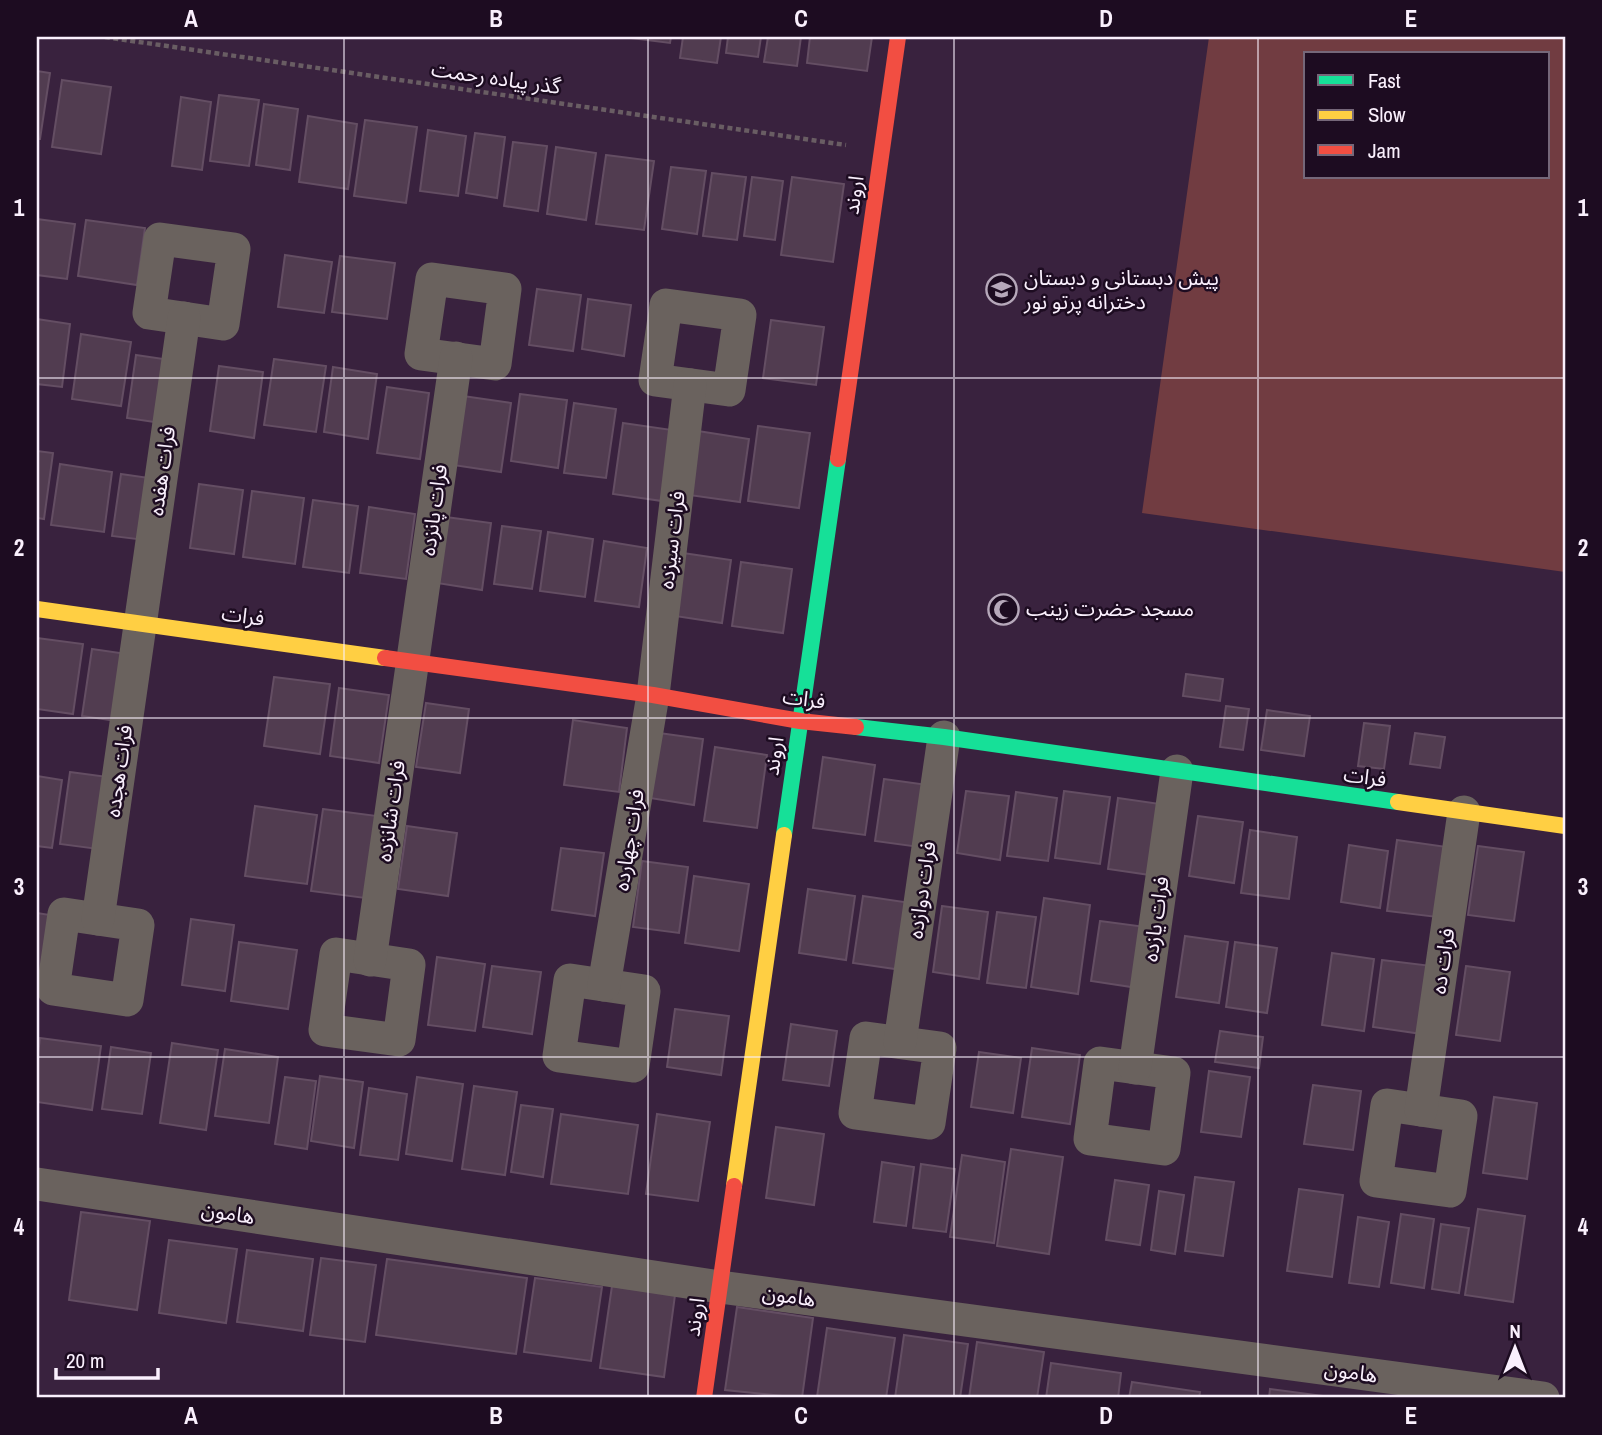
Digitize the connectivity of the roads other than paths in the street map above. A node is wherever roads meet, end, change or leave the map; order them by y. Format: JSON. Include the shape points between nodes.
{"nodes":[{"id":1,"x":898,"y":37,"type":"edge"},
{"id":2,"x":184,"y":318,"type":"dead end"},
{"id":3,"x":456,"y":358,"type":"dead end"},
{"id":4,"x":690,"y":385,"type":"dead end"},
{"id":5,"x":37,"y":608,"type":"edge"},
{"id":6,"x":141,"y":623,"type":"junction"},
{"id":7,"x":412,"y":662,"type":"junction"},
{"id":8,"x":653,"y":695,"type":"junction"},
{"id":9,"x":800,"y":721,"type":"junction"},
{"id":10,"x":944,"y":737,"type":"junction"},
{"id":11,"x":1177,"y":771,"type":"junction"},
{"id":12,"x":1464,"y":812,"type":"junction"},
{"id":13,"x":1565,"y":826,"type":"edge"},
{"id":14,"x":98,"y":919,"type":"dead end"},
{"id":15,"x":370,"y":960,"type":"dead end"},
{"id":16,"x":604,"y":985,"type":"dead end"},
{"id":17,"x":900,"y":1042,"type":"dead end"},
{"id":18,"x":1135,"y":1068,"type":"dead end"},
{"id":19,"x":1421,"y":1110,"type":"dead end"},
{"id":20,"x":37,"y":1184,"type":"edge"},
{"id":21,"x":720,"y":1287,"type":"junction"},
{"id":22,"x":704,"y":1398,"type":"edge"},
{"id":23,"x":1543,"y":1398,"type":"edge"}],
"edges":[{"from":1,"to":9,"type":"street","name":"اروند"},
{"from":2,"to":6,"type":"street","name":"فرات هفده"},
{"from":3,"to":7,"type":"street","name":"فرات پانزده"},
{"from":4,"to":8,"type":"street","name":"فرات سیزده"},
{"from":5,"to":6,"type":"street","name":"فرات"},
{"from":6,"to":7,"type":"street","name":"فرات"},
{"from":6,"to":14,"type":"street","name":"فرات هجده"},
{"from":7,"to":8,"type":"street","name":"فرات"},
{"from":7,"to":15,"type":"street","name":"فرات شانزده"},
{"from":8,"to":9,"type":"street","name":"فرات"},
{"from":8,"to":16,"type":"street","name":"فرات چهارده"},
{"from":9,"to":10,"type":"street","name":"فرات"},
{"from":9,"to":21,"type":"street","name":"اروند"},
{"from":10,"to":11,"type":"street","name":"فرات"},
{"from":10,"to":17,"type":"street","name":"فرات دوازده"},
{"from":11,"to":12,"type":"street","name":"فرات"},
{"from":11,"to":18,"type":"street","name":"فرات یازده"},
{"from":12,"to":13,"type":"street","name":"فرات"},
{"from":12,"to":19,"type":"street","name":"فرات ده"},
{"from":20,"to":21,"type":"street","name":"هامون"},
{"from":21,"to":22,"type":"street","name":"اروند"},
{"from":21,"to":23,"type":"street","name":"هامون"}]}
